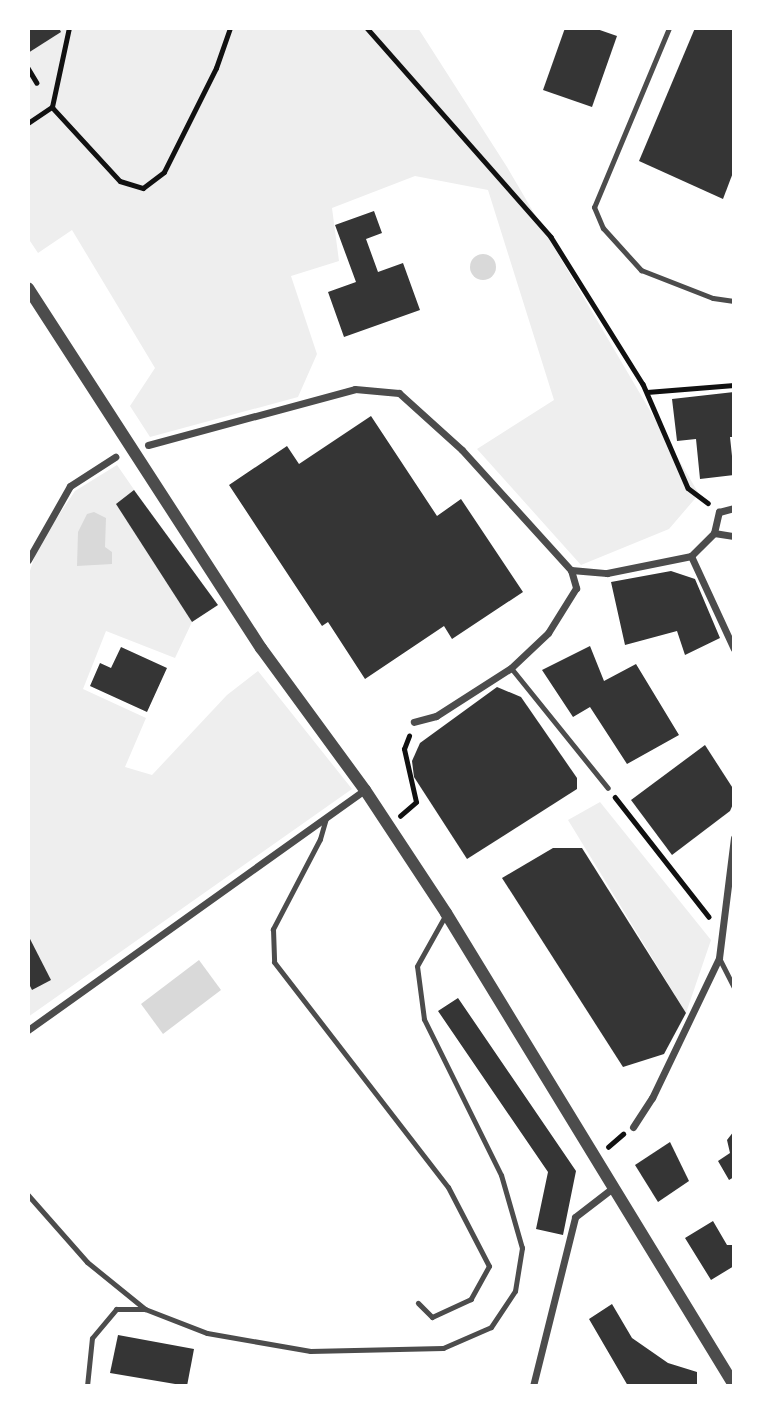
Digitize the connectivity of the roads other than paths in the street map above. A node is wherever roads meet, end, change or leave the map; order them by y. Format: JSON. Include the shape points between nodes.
{"nodes":[{"id":1,"x":669,"y":28,"type":"edge"},
{"id":2,"x":28,"y":288,"type":"edge"},
{"id":3,"x":734,"y":301,"type":"edge"},
{"id":4,"x":148,"y":445,"type":"dead end"},
{"id":5,"x":115,"y":457,"type":"dead end"},
{"id":6,"x":734,"y":508,"type":"edge"},
{"id":7,"x":714,"y":533,"type":"junction"},
{"id":8,"x":734,"y":536,"type":"edge"},
{"id":9,"x":691,"y":556,"type":"junction"},
{"id":10,"x":28,"y":560,"type":"edge"},
{"id":11,"x":571,"y":570,"type":"junction"},
{"id":12,"x":734,"y":649,"type":"edge"},
{"id":13,"x":510,"y":668,"type":"junction"},
{"id":14,"x":414,"y":722,"type":"road end"},
{"id":15,"x":608,"y":788,"type":"road end"},
{"id":16,"x":365,"y":790,"type":"junction"},
{"id":17,"x":326,"y":818,"type":"junction"},
{"id":18,"x":734,"y":838,"type":"edge"},
{"id":19,"x":446,"y":913,"type":"junction"},
{"id":20,"x":719,"y":958,"type":"junction"},
{"id":21,"x":734,"y":988,"type":"edge"},
{"id":22,"x":28,"y":1030,"type":"edge"},
{"id":23,"x":633,"y":1127,"type":"road end"},
{"id":24,"x":616,"y":1185,"type":"junction"},
{"id":25,"x":28,"y":1195,"type":"edge"},
{"id":26,"x":418,"y":1303,"type":"dead end"},
{"id":27,"x":145,"y":1309,"type":"junction"},
{"id":28,"x":734,"y":1385,"type":"edge"},
{"id":29,"x":87,"y":1386,"type":"edge"},
{"id":30,"x":533,"y":1386,"type":"edge"}],
"edges":[{"from":1,"to":3,"type":"lane","via":[[594,207],[603,228],[641,270],[713,298]]},
{"from":2,"to":16,"type":"street","via":[[261,648]]},
{"from":4,"to":11,"type":"street","via":[[355,389],[399,393],[461,450]]},
{"from":5,"to":10,"type":"street","via":[[70,486]]},
{"from":6,"to":7,"type":"street","via":[[719,512]]},
{"from":7,"to":8,"type":"street"},
{"from":7,"to":9,"type":"street"},
{"from":9,"to":11,"type":"street","via":[[607,573]]},
{"from":9,"to":12,"type":"street"},
{"from":11,"to":13,"type":"street","via":[[576,588],[548,634]]},
{"from":13,"to":14,"type":"street","via":[[436,716]]},
{"from":13,"to":15,"type":"lane"},
{"from":16,"to":17,"type":"street"},
{"from":16,"to":19,"type":"street"},
{"from":17,"to":22,"type":"street"},
{"from":17,"to":26,"type":"lane","via":[[320,839],[272,929],[274,962],[448,1187],[489,1266],[471,1299],[432,1317]]},
{"from":18,"to":20,"type":"street"},
{"from":19,"to":24,"type":"street"},
{"from":19,"to":27,"type":"lane","via":[[417,967],[424,1019],[501,1175],[522,1248],[515,1291],[491,1328],[443,1348],[310,1351],[207,1333]]},
{"from":20,"to":21,"type":"lane"},
{"from":20,"to":23,"type":"street","via":[[652,1098]]},
{"from":24,"to":28,"type":"street"},
{"from":24,"to":30,"type":"street","via":[[575,1217]]},
{"from":25,"to":27,"type":"lane","via":[[87,1262]]},
{"from":27,"to":29,"type":"lane","via":[[116,1309],[92,1338]]}]}
